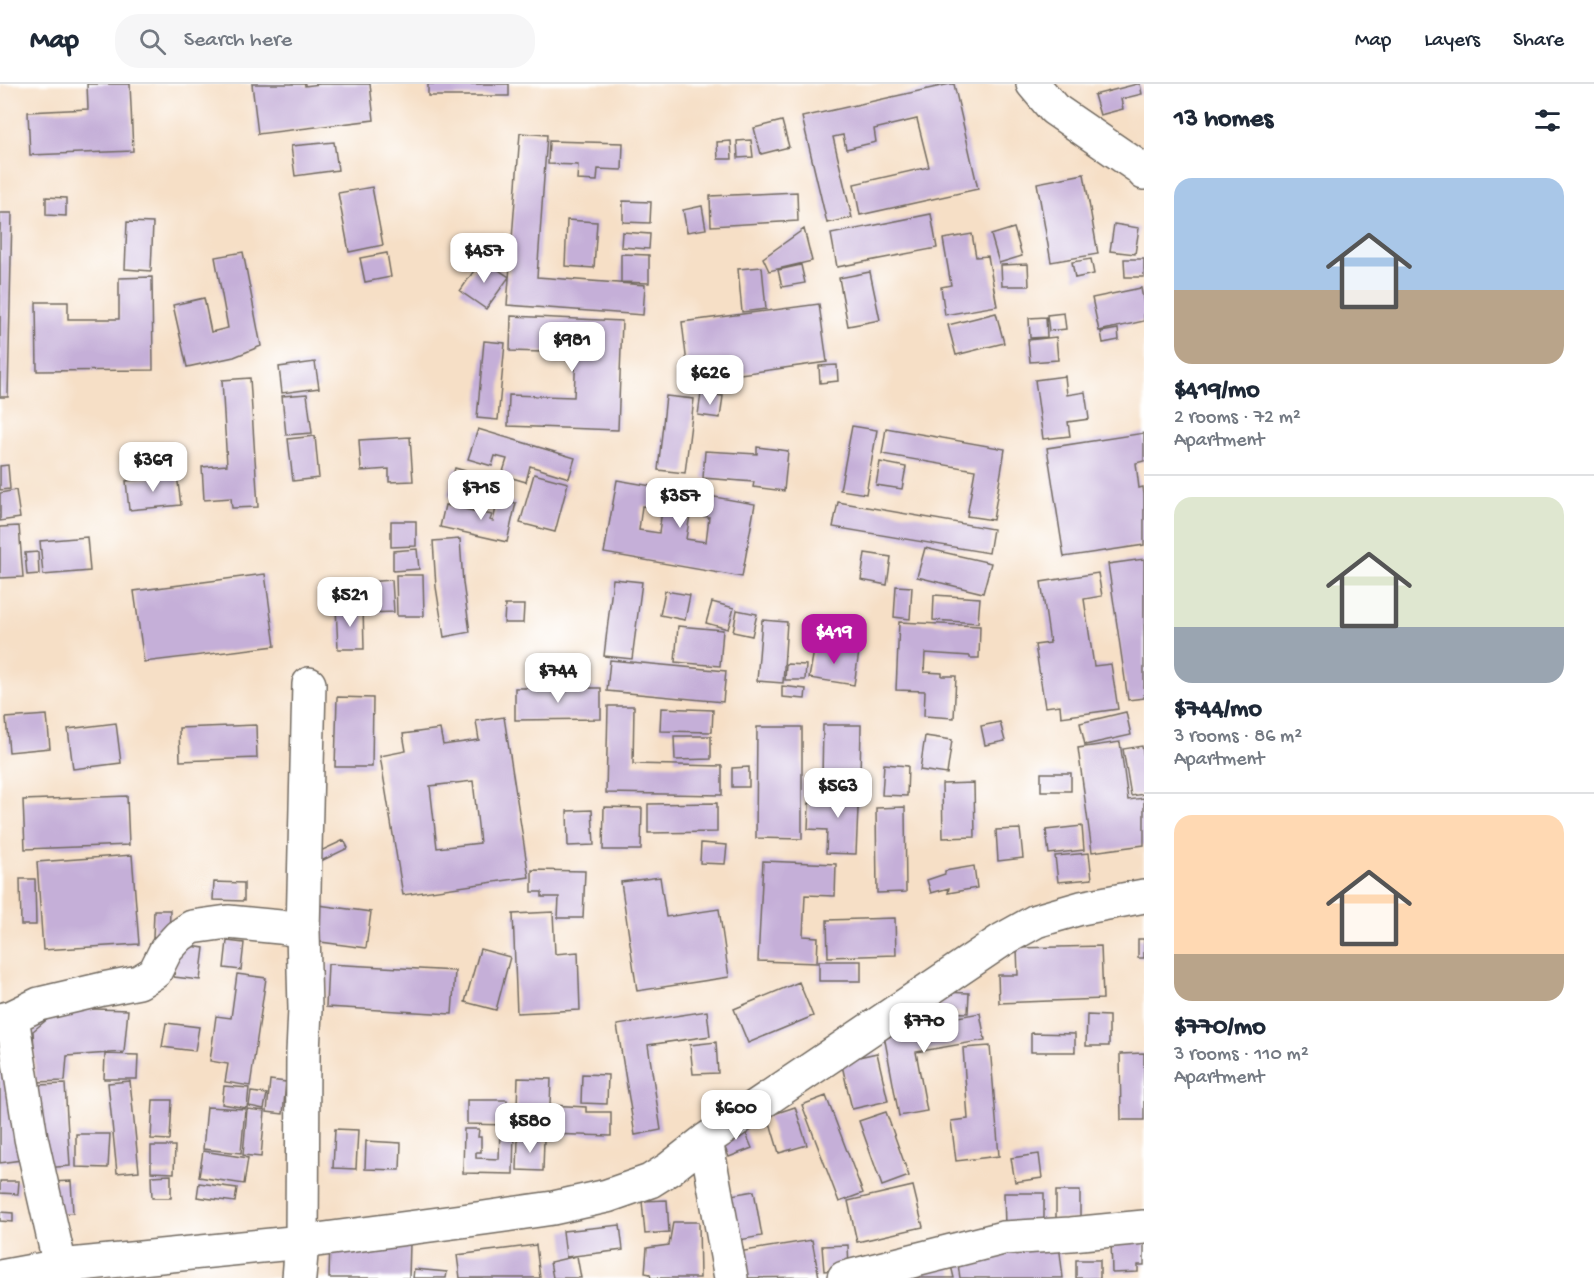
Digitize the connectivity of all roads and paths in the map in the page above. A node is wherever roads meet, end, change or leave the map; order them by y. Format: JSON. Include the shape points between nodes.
{"nodes":[{"id":1,"x":1033,"y":84,"type":"edge"},
{"id":2,"x":1144,"y":173,"type":"edge"},
{"id":3,"x":309,"y":684,"type":"dead end"},
{"id":4,"x":1144,"y":896,"type":"edge"},
{"id":5,"x":303,"y":931,"type":"junction"},
{"id":6,"x":6,"y":1019,"type":"edge"},
{"id":7,"x":706,"y":1140,"type":"junction"},
{"id":8,"x":1144,"y":1227,"type":"edge"},
{"id":9,"x":302,"y":1242,"type":"junction"},
{"id":10,"x":60,"y":1266,"type":"junction"},
{"id":11,"x":0,"y":1277,"type":"edge"},
{"id":12,"x":299,"y":1278,"type":"edge"},
{"id":13,"x":731,"y":1278,"type":"edge"},
{"id":14,"x":844,"y":1278,"type":"edge"}],
"edges":[{"from":1,"to":2,"type":"street","via":[[1054,109]]},
{"from":3,"to":5,"type":"street"},
{"from":4,"to":7,"type":"street","via":[[1036,921]]},
{"from":5,"to":6,"type":"street","via":[[228,922],[192,927],[166,950],[155,972],[139,982],[39,1004]]},
{"from":5,"to":9,"type":"street"},
{"from":6,"to":10,"type":"street"},
{"from":7,"to":9,"type":"street","via":[[650,1181],[607,1196],[553,1208]]},
{"from":7,"to":13,"type":"street"},
{"from":8,"to":14,"type":"street","via":[[1003,1238]]},
{"from":9,"to":10,"type":"street"},
{"from":9,"to":12,"type":"street"},
{"from":10,"to":11,"type":"street"}]}
